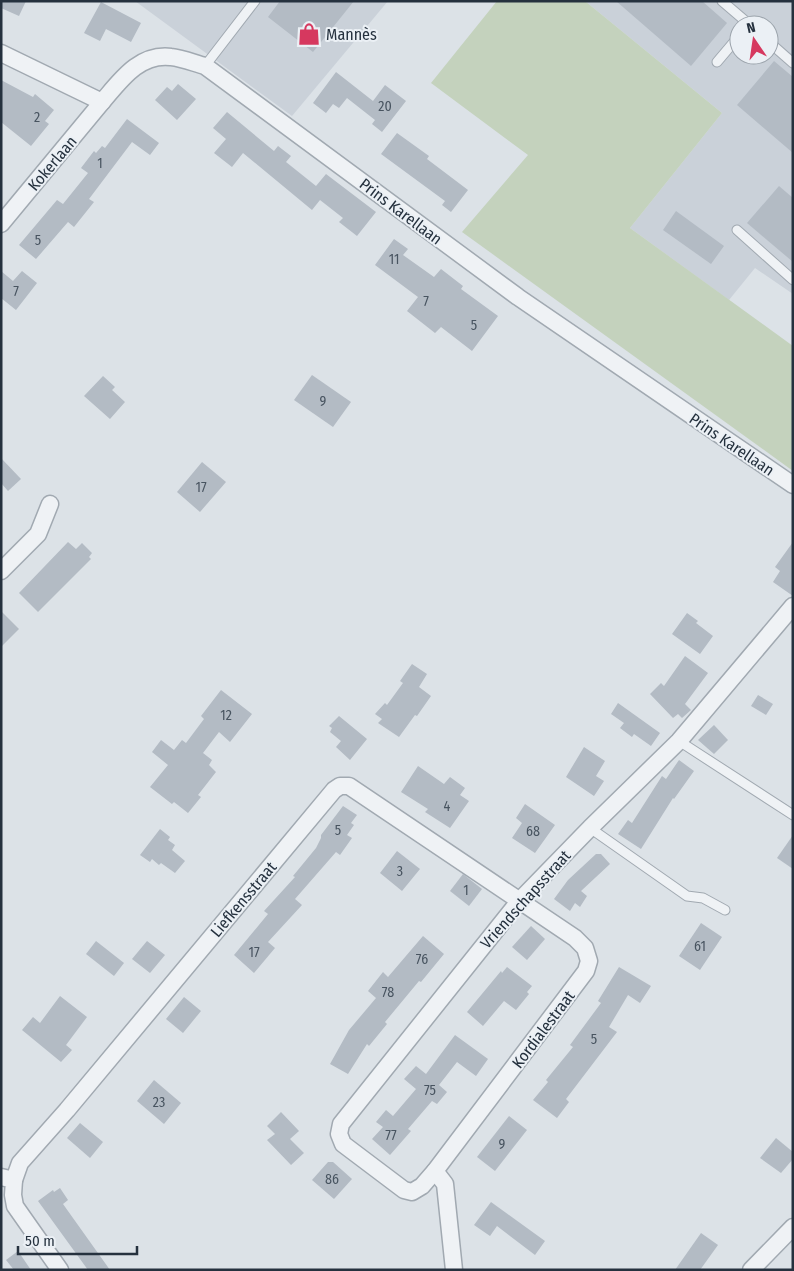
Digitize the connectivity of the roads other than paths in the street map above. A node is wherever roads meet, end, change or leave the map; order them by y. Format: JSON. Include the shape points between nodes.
{"nodes":[{"id":1,"x":255,"y":1,"type":"edge"},
{"id":2,"x":722,"y":1,"type":"edge"},
{"id":3,"x":738,"y":15,"type":"edge"},
{"id":4,"x":729,"y":48,"type":"edge"},
{"id":5,"x":779,"y":50,"type":"edge"},
{"id":6,"x":1,"y":53,"type":"edge"},
{"id":7,"x":717,"y":62,"type":"dead end"},
{"id":8,"x":793,"y":62,"type":"edge"},
{"id":9,"x":205,"y":66,"type":"junction"},
{"id":10,"x":102,"y":102,"type":"junction"},
{"id":11,"x":1,"y":224,"type":"edge"},
{"id":12,"x":736,"y":230,"type":"dead end"},
{"id":13,"x":793,"y":280,"type":"edge"},
{"id":14,"x":793,"y":485,"type":"edge"},
{"id":15,"x":50,"y":504,"type":"dead end"},
{"id":16,"x":1,"y":571,"type":"edge"},
{"id":17,"x":793,"y":606,"type":"edge"},
{"id":18,"x":679,"y":740,"type":"junction"},
{"id":19,"x":793,"y":815,"type":"edge"},
{"id":20,"x":590,"y":828,"type":"junction"},
{"id":21,"x":520,"y":900,"type":"junction"},
{"id":22,"x":725,"y":910,"type":"dead end"},
{"id":23,"x":436,"y":1171,"type":"junction"},
{"id":24,"x":8,"y":1178,"type":"edge"},
{"id":25,"x":412,"y":1192,"type":"joint"},
{"id":26,"x":793,"y":1227,"type":"edge"},
{"id":27,"x":60,"y":1270,"type":"edge"},
{"id":28,"x":454,"y":1270,"type":"edge"},
{"id":29,"x":751,"y":1270,"type":"edge"}],
"edges":[{"from":1,"to":9,"type":"lane"},
{"from":2,"to":3,"type":"lane"},
{"from":4,"to":7,"type":"lane"},
{"from":5,"to":8,"type":"lane"},
{"from":6,"to":10,"type":"street"},
{"from":9,"to":10,"type":"street","name":"Prins Karellaan","via":[[170,56],[146,60],[125,74]]},
{"from":9,"to":14,"type":"street","name":"Prins Karellaan","via":[[518,297]]},
{"from":10,"to":11,"type":"street","name":"Kokerlaan"},
{"from":12,"to":13,"type":"lane"},
{"from":15,"to":16,"type":"street","via":[[38,534]]},
{"from":17,"to":18,"type":"street","name":"Vriendschapsstraat"},
{"from":18,"to":19,"type":"lane"},
{"from":18,"to":20,"type":"street","name":"Vriendschapsstraat"},
{"from":20,"to":21,"type":"street","name":"Vriendschapsstraat"},
{"from":20,"to":22,"type":"lane","via":[[687,896],[702,898]]},
{"from":21,"to":23,"type":"street","name":"Kordialestraat","via":[[585,948],[589,961],[586,971]]},
{"from":21,"to":24,"type":"street","name":"Liefkensstraat","via":[[349,786],[340,786]]},
{"from":21,"to":25,"type":"street","name":"Vriendschapsstraat","via":[[341,1124],[338,1134],[343,1144],[404,1190]]},
{"from":23,"to":25,"type":"street","name":"Kordialestraat"},
{"from":23,"to":28,"type":"street","via":[[445,1184]]},
{"from":24,"to":27,"type":"street","via":[[15,1206]]},
{"from":26,"to":29,"type":"street"}]}
